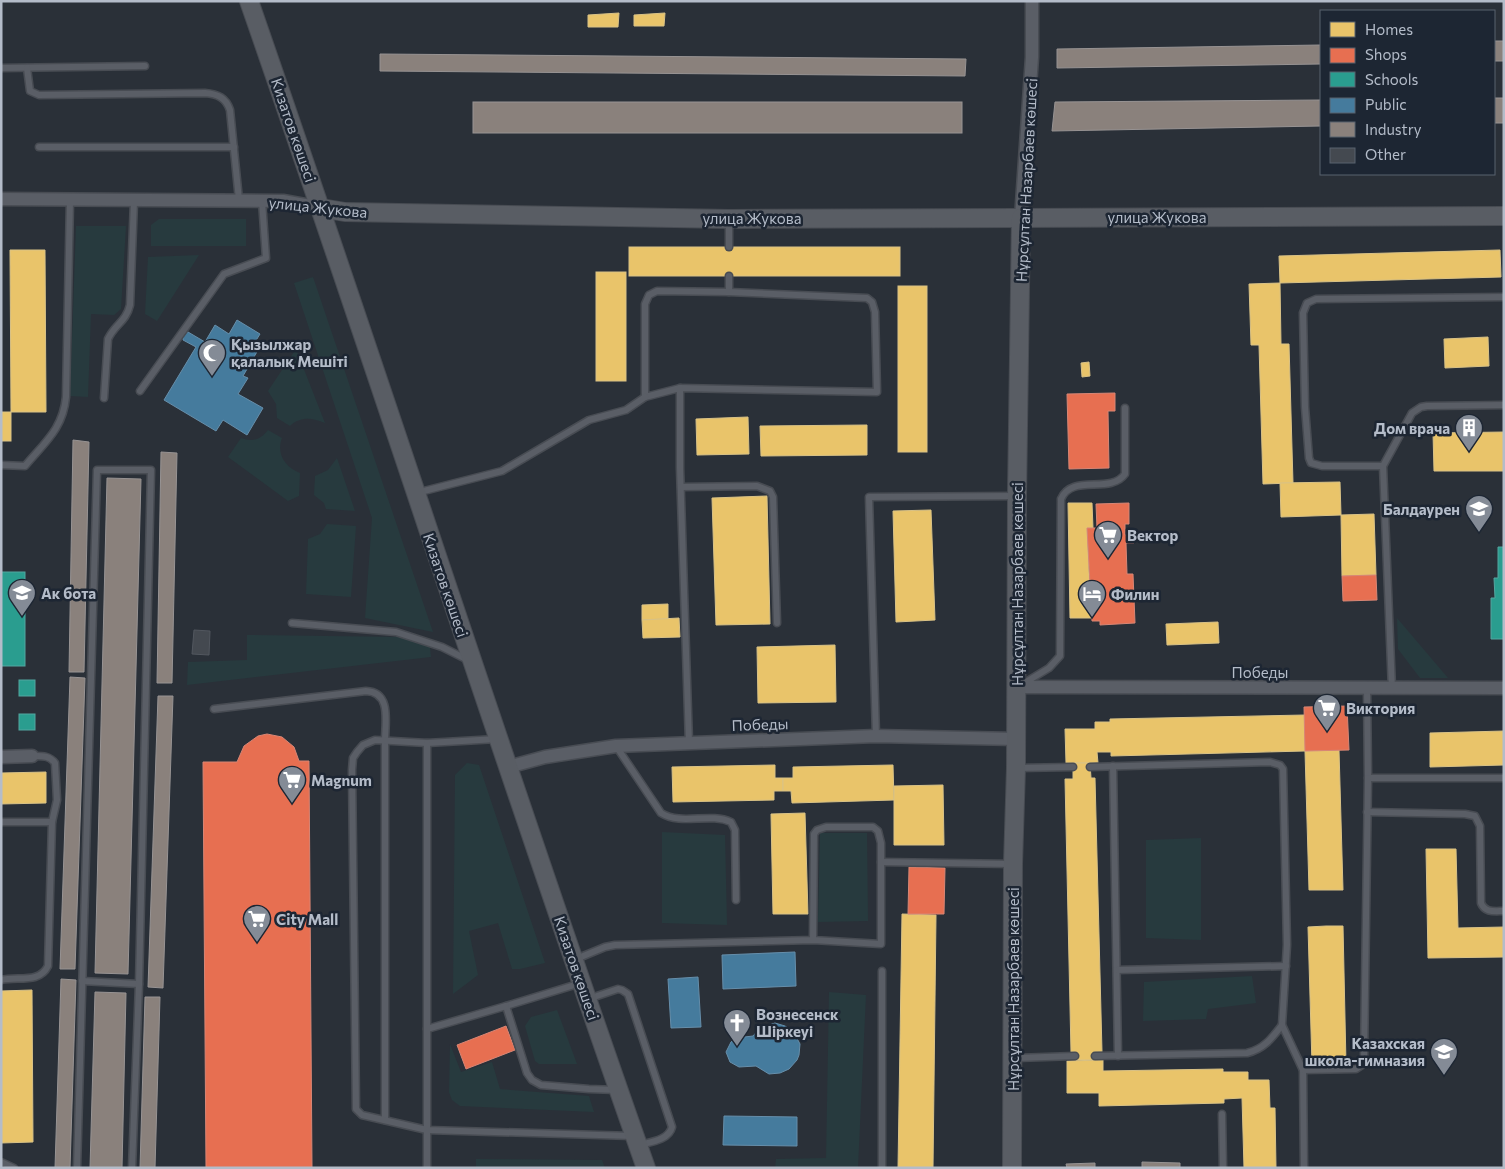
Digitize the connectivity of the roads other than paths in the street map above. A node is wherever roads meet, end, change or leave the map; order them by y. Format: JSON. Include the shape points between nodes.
{"nodes":[{"id":1,"x":249,"y":1,"type":"edge"},
{"id":2,"x":1032,"y":1,"type":"edge"},
{"id":3,"x":145,"y":66,"type":"dead end"},
{"id":4,"x":1,"y":68,"type":"edge"},
{"id":5,"x":26,"y":68,"type":"junction"},
{"id":6,"x":39,"y":147,"type":"dead end"},
{"id":7,"x":234,"y":147,"type":"junction"},
{"id":8,"x":1,"y":199,"type":"edge"},
{"id":9,"x":70,"y":200,"type":"junction"},
{"id":10,"x":238,"y":200,"type":"junction"},
{"id":11,"x":134,"y":201,"type":"junction"},
{"id":12,"x":262,"y":201,"type":"junction"},
{"id":13,"x":321,"y":208,"type":"junction"},
{"id":14,"x":1504,"y":216,"type":"edge"},
{"id":15,"x":1022,"y":218,"type":"junction"},
{"id":16,"x":729,"y":219,"type":"junction"},
{"id":17,"x":729,"y":247,"type":"dead end"},
{"id":18,"x":729,"y":276,"type":"dead end"},
{"id":19,"x":730,"y":292,"type":"junction"},
{"id":20,"x":1504,"y":297,"type":"edge"},
{"id":21,"x":680,"y":388,"type":"junction"},
{"id":22,"x":140,"y":391,"type":"dead end"},
{"id":23,"x":645,"y":397,"type":"junction"},
{"id":24,"x":104,"y":398,"type":"dead end"},
{"id":25,"x":1504,"y":405,"type":"edge"},
{"id":26,"x":1125,"y":408,"type":"dead end"},
{"id":27,"x":1,"y":465,"type":"edge"},
{"id":28,"x":1383,"y":466,"type":"junction"},
{"id":29,"x":681,"y":487,"type":"junction"},
{"id":30,"x":415,"y":493,"type":"junction"},
{"id":31,"x":1017,"y":496,"type":"junction"},
{"id":32,"x":292,"y":623,"type":"dead end"},
{"id":33,"x":777,"y":623,"type":"dead end"},
{"id":34,"x":473,"y":662,"type":"junction"},
{"id":35,"x":1016,"y":688,"type":"junction"},
{"id":36,"x":1367,"y":688,"type":"junction"},
{"id":37,"x":1504,"y":688,"type":"edge"},
{"id":38,"x":1392,"y":689,"type":"junction"},
{"id":39,"x":214,"y":709,"type":"dead end"},
{"id":40,"x":876,"y":736,"type":"junction"},
{"id":41,"x":499,"y":739,"type":"junction"},
{"id":42,"x":1016,"y":739,"type":"junction"},
{"id":43,"x":385,"y":741,"type":"junction"},
{"id":44,"x":427,"y":743,"type":"junction"},
{"id":45,"x":689,"y":744,"type":"junction"},
{"id":46,"x":616,"y":746,"type":"junction"},
{"id":47,"x":32,"y":756,"type":"joint"},
{"id":48,"x":1,"y":757,"type":"edge"},
{"id":49,"x":1113,"y":766,"type":"junction"},
{"id":50,"x":508,"y":767,"type":"junction"},
{"id":51,"x":1073,"y":767,"type":"dead end"},
{"id":52,"x":1090,"y":767,"type":"dead end"},
{"id":53,"x":1016,"y":768,"type":"junction"},
{"id":54,"x":1368,"y":778,"type":"junction"},
{"id":55,"x":1504,"y":778,"type":"edge"},
{"id":56,"x":1367,"y":812,"type":"junction"},
{"id":57,"x":1,"y":822,"type":"edge"},
{"id":58,"x":52,"y":822,"type":"junction"},
{"id":59,"x":881,"y":862,"type":"junction"},
{"id":60,"x":1013,"y":864,"type":"junction"},
{"id":61,"x":736,"y":900,"type":"dead end"},
{"id":62,"x":1504,"y":911,"type":"edge"},
{"id":63,"x":813,"y":940,"type":"junction"},
{"id":64,"x":574,"y":959,"type":"junction"},
{"id":65,"x":1286,"y":966,"type":"junction"},
{"id":66,"x":1117,"y":970,"type":"junction"},
{"id":67,"x":882,"y":972,"type":"dead end"},
{"id":68,"x":1,"y":980,"type":"edge"},
{"id":69,"x":82,"y":981,"type":"junction"},
{"id":70,"x":582,"y":982,"type":"junction"},
{"id":71,"x":139,"y":984,"type":"junction"},
{"id":72,"x":588,"y":1000,"type":"junction"},
{"id":73,"x":506,"y":1006,"type":"junction"},
{"id":74,"x":1282,"y":1025,"type":"junction"},
{"id":75,"x":427,"y":1029,"type":"junction"},
{"id":76,"x":1076,"y":1056,"type":"dead end"},
{"id":77,"x":1094,"y":1056,"type":"dead end"},
{"id":78,"x":1118,"y":1056,"type":"junction"},
{"id":79,"x":1013,"y":1058,"type":"junction"},
{"id":80,"x":1303,"y":1070,"type":"junction"},
{"id":81,"x":619,"y":1090,"type":"junction"},
{"id":82,"x":1222,"y":1114,"type":"dead end"},
{"id":83,"x":385,"y":1120,"type":"junction"},
{"id":84,"x":426,"y":1130,"type":"junction"},
{"id":85,"x":636,"y":1141,"type":"junction"},
{"id":86,"x":1,"y":1162,"type":"edge"},
{"id":87,"x":14,"y":1168,"type":"edge"},
{"id":88,"x":77,"y":1168,"type":"edge"},
{"id":89,"x":132,"y":1168,"type":"edge"},
{"id":90,"x":426,"y":1168,"type":"edge"},
{"id":91,"x":646,"y":1168,"type":"edge"},
{"id":92,"x":882,"y":1168,"type":"edge"},
{"id":93,"x":1012,"y":1168,"type":"edge"},
{"id":94,"x":1223,"y":1168,"type":"edge"},
{"id":95,"x":1304,"y":1168,"type":"edge"}],
"edges":[{"from":1,"to":13,"type":"main road","name":"Кизатов көшесі"},
{"from":2,"to":15,"type":"street","name":"Нұрсұлтан Назарбаев көшесі","via":[[1032,57]]},
{"from":3,"to":5,"type":"lane"},
{"from":4,"to":5,"type":"lane"},
{"from":5,"to":7,"type":"lane","via":[[30,91],[39,96],[219,96],[230,110]]},
{"from":6,"to":7,"type":"lane"},
{"from":7,"to":10,"type":"lane"},
{"from":8,"to":9,"type":"street","name":"улица Жукова"},
{"from":9,"to":11,"type":"street","name":"улица Жукова"},
{"from":9,"to":27,"type":"lane","via":[[64,414],[59,425],[25,466]]},
{"from":10,"to":11,"type":"street","name":"улица Жукова"},
{"from":10,"to":12,"type":"street","name":"улица Жукова"},
{"from":11,"to":24,"type":"lane","via":[[130,305],[128,315],[108,339]]},
{"from":12,"to":13,"type":"street","name":"улица Жукова"},
{"from":12,"to":22,"type":"lane","via":[[266,258],[224,274]]},
{"from":13,"to":16,"type":"main road","name":"улица Жукова","via":[[346,212]]},
{"from":13,"to":30,"type":"main road","name":"Кизатов көшесі"},
{"from":14,"to":15,"type":"main road","name":"улица Жукова"},
{"from":15,"to":16,"type":"main road","name":"улица Жукова"},
{"from":15,"to":31,"type":"main road","name":"Нұрсұлтан Назарбаев көшесі"},
{"from":16,"to":17,"type":"lane"},
{"from":18,"to":19,"type":"lane"},
{"from":19,"to":21,"type":"lane","via":[[867,298],[875,312],[877,392]]},
{"from":19,"to":23,"type":"lane","via":[[657,291],[649,295],[645,304]]},
{"from":20,"to":28,"type":"lane","via":[[1316,299],[1307,303],[1303,313],[1305,407],[1311,463],[1322,466]]},
{"from":21,"to":23,"type":"lane"},
{"from":21,"to":29,"type":"lane"},
{"from":23,"to":30,"type":"lane","via":[[626,410],[589,420],[502,471]]},
{"from":25,"to":28,"type":"lane","via":[[1416,409]]},
{"from":26,"to":35,"type":"lane","via":[[1125,474],[1121,480],[1110,484],[1074,486],[1067,489],[1061,499],[1060,656],[1049,668]]},
{"from":28,"to":38,"type":"lane"},
{"from":29,"to":33,"type":"lane","via":[[758,486],[770,491]]},
{"from":29,"to":45,"type":"lane"},
{"from":30,"to":34,"type":"main road","name":"Кизатов көшесі"},
{"from":31,"to":35,"type":"main road","name":"Нұрсұлтан Назарбаев көшесі"},
{"from":31,"to":40,"type":"lane","via":[[869,497]]},
{"from":32,"to":34,"type":"lane","via":[[396,632],[442,647]]},
{"from":34,"to":41,"type":"main road","name":"Кизатов көшесі"},
{"from":35,"to":36,"type":"street","name":"Победы"},
{"from":35,"to":42,"type":"main road","name":"Нұрсұлтан Назарбаев көшесі"},
{"from":36,"to":38,"type":"street","name":"Победы"},
{"from":36,"to":54,"type":"lane"},
{"from":37,"to":38,"type":"street","name":"Победы"},
{"from":39,"to":43,"type":"lane","via":[[374,691],[384,700]]},
{"from":40,"to":42,"type":"street","name":"Победы"},
{"from":40,"to":45,"type":"street","name":"Победы"},
{"from":41,"to":44,"type":"lane"},
{"from":41,"to":50,"type":"main road","name":"Кизатов көшесі"},
{"from":42,"to":53,"type":"main road","name":"Нұрсұлтан Назарбаев көшесі"},
{"from":43,"to":44,"type":"lane"},
{"from":43,"to":83,"type":"lane"},
{"from":43,"to":83,"type":"lane","via":[[375,740],[363,745],[352,764],[356,1106],[359,1114]]},
{"from":44,"to":75,"type":"lane"},
{"from":45,"to":46,"type":"street","name":"Победы"},
{"from":46,"to":50,"type":"street","name":"Победы","via":[[545,757]]},
{"from":46,"to":61,"type":"lane","via":[[661,813],[672,818],[721,818],[731,822],[735,830]]},
{"from":47,"to":48,"type":"street"},
{"from":47,"to":58,"type":"lane","via":[[48,757],[54,763],[56,800]]},
{"from":49,"to":52,"type":"lane"},
{"from":49,"to":65,"type":"lane","via":[[1270,762],[1280,765],[1284,775]]},
{"from":49,"to":66,"type":"lane"},
{"from":50,"to":64,"type":"main road","name":"Кизатов көшесі"},
{"from":51,"to":53,"type":"lane"},
{"from":53,"to":60,"type":"main road","name":"Нұрсұлтан Назарбаев көшесі"},
{"from":54,"to":55,"type":"lane"},
{"from":54,"to":56,"type":"lane"},
{"from":56,"to":62,"type":"lane","via":[[1475,816],[1480,826],[1481,904],[1487,911]]},
{"from":56,"to":80,"type":"lane","via":[[1364,1059],[1356,1069]]},
{"from":57,"to":58,"type":"lane"},
{"from":58,"to":68,"type":"lane","via":[[48,966],[37,977]]},
{"from":59,"to":60,"type":"lane"},
{"from":59,"to":63,"type":"lane","via":[[881,944]]},
{"from":59,"to":63,"type":"lane","via":[[880,836],[873,827],[826,827],[817,830],[814,838]]},
{"from":60,"to":79,"type":"main road","name":"Нұрсұлтан Назарбаев көшесі"},
{"from":63,"to":64,"type":"lane","via":[[615,945]]},
{"from":64,"to":70,"type":"main road","name":"Кизатов көшесі"},
{"from":65,"to":66,"type":"lane"},
{"from":65,"to":74,"type":"lane"},
{"from":66,"to":78,"type":"lane"},
{"from":67,"to":92,"type":"lane"},
{"from":69,"to":71,"type":"lane"},
{"from":69,"to":71,"type":"lane","via":[[97,470],[151,470]]},
{"from":69,"to":88,"type":"lane"},
{"from":70,"to":72,"type":"main road","name":"Кизатов көшесі"},
{"from":70,"to":73,"type":"lane"},
{"from":71,"to":89,"type":"lane"},
{"from":72,"to":81,"type":"main road","name":"Кизатов көшесі"},
{"from":72,"to":85,"type":"lane","via":[[618,989],[626,992],[631,1004],[672,1127],[664,1138]]},
{"from":73,"to":75,"type":"lane"},
{"from":73,"to":81,"type":"lane","via":[[532,1080],[541,1085]]},
{"from":74,"to":78,"type":"lane","via":[[1255,1052]]},
{"from":74,"to":80,"type":"lane"},
{"from":75,"to":84,"type":"lane"},
{"from":76,"to":79,"type":"lane"},
{"from":77,"to":78,"type":"lane"},
{"from":79,"to":93,"type":"main road","name":"Нұрсұлтан Назарбаев көшесі"},
{"from":80,"to":95,"type":"lane"},
{"from":81,"to":85,"type":"main road","name":"Кизатов көшесі"},
{"from":82,"to":94,"type":"lane"},
{"from":83,"to":84,"type":"lane"},
{"from":84,"to":85,"type":"lane"},
{"from":84,"to":90,"type":"lane"},
{"from":85,"to":91,"type":"main road","name":"Кизатов көшесі"},
{"from":86,"to":87,"type":"lane"}]}
